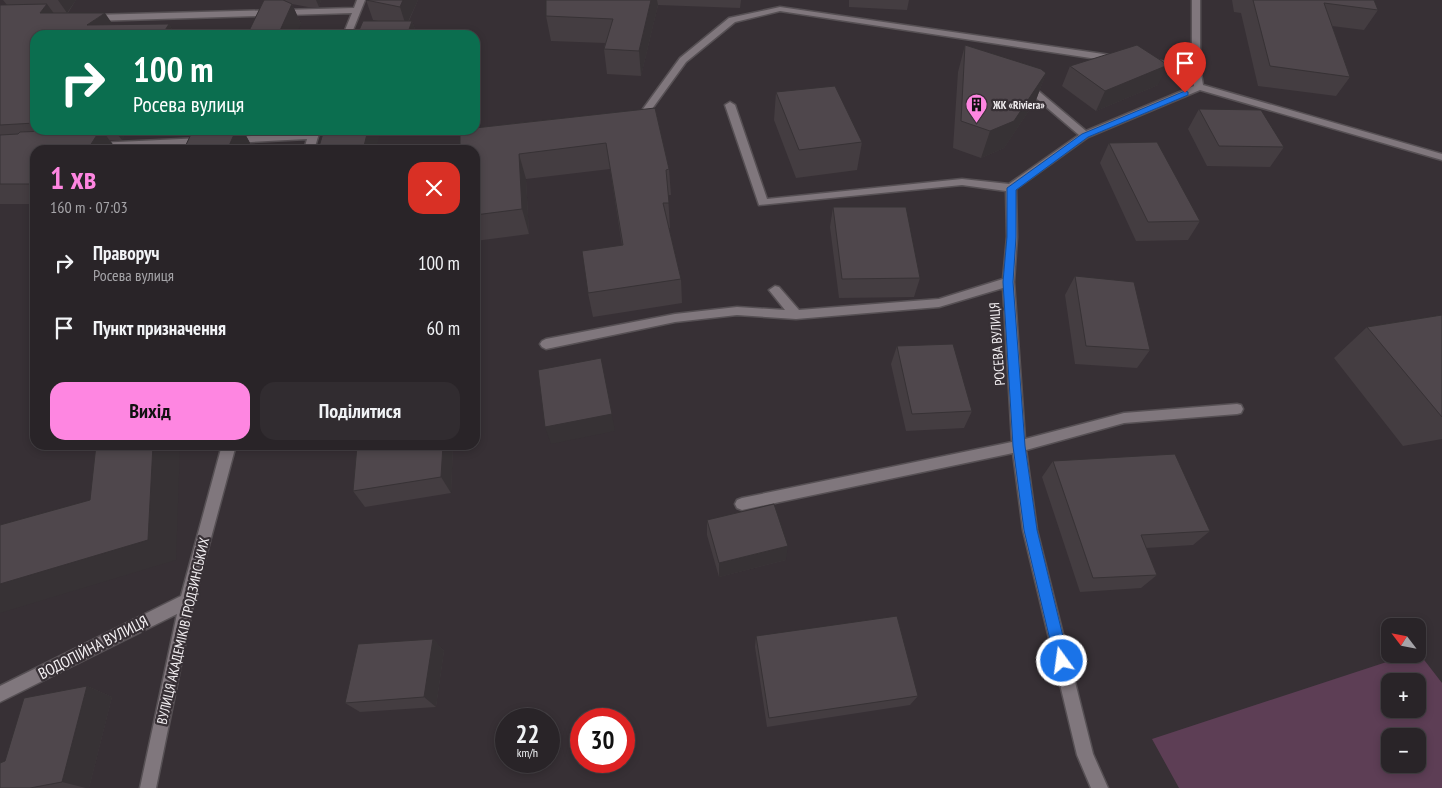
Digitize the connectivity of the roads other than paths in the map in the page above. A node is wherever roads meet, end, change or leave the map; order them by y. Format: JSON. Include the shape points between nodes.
{"nodes":[{"id":1,"x":361,"y":0,"type":"edge"},
{"id":2,"x":1196,"y":0,"type":"edge"},
{"id":3,"x":780,"y":5,"type":"edge"},
{"id":4,"x":356,"y":10,"type":"junction"},
{"id":5,"x":79,"y":18,"type":"edge"},
{"id":6,"x":349,"y":30,"type":"edge"},
{"id":7,"x":1124,"y":60,"type":"edge"},
{"id":8,"x":1142,"y":62,"type":"edge"},
{"id":9,"x":1196,"y":68,"type":"junction"},
{"id":10,"x":1026,"y":84,"type":"edge"},
{"id":11,"x":1199,"y":87,"type":"junction"},
{"id":12,"x":730,"y":105,"type":"dead end"},
{"id":13,"x":646,"y":111,"type":"edge"},
{"id":14,"x":287,"y":135,"type":"edge"},
{"id":15,"x":1085,"y":136,"type":"junction"},
{"id":16,"x":110,"y":145,"type":"edge"},
{"id":17,"x":1442,"y":157,"type":"edge"},
{"id":18,"x":1011,"y":188,"type":"junction"},
{"id":19,"x":1008,"y":282,"type":"junction"},
{"id":20,"x":774,"y":290,"type":"dead end"},
{"id":21,"x":796,"y":315,"type":"junction"},
{"id":22,"x":546,"y":344,"type":"dead end"},
{"id":23,"x":1237,"y":410,"type":"dead end"},
{"id":24,"x":1019,"y":446,"type":"junction"},
{"id":25,"x":228,"y":450,"type":"edge"},
{"id":26,"x":742,"y":504,"type":"dead end"},
{"id":27,"x":187,"y":601,"type":"junction"},
{"id":28,"x":0,"y":694,"type":"edge"},
{"id":29,"x":148,"y":788,"type":"edge"},
{"id":30,"x":1100,"y":788,"type":"edge"}],
"edges":[{"from":1,"to":4,"type":"street"},
{"from":2,"to":9,"type":"street"},
{"from":3,"to":7,"type":"street"},
{"from":3,"to":13,"type":"street","via":[[732,20],[683,60]]},
{"from":4,"to":5,"type":"street"},
{"from":4,"to":6,"type":"street"},
{"from":8,"to":9,"type":"street"},
{"from":9,"to":11,"type":"street"},
{"from":10,"to":15,"type":"street"},
{"from":11,"to":15,"type":"street"},
{"from":11,"to":17,"type":"street"},
{"from":12,"to":18,"type":"street","via":[[763,203],[962,182]]},
{"from":14,"to":16,"type":"street"},
{"from":15,"to":18,"type":"street"},
{"from":18,"to":19,"type":"street","name":"РОСЕВА ВУЛИЦЯ","via":[[1012,237]]},
{"from":19,"to":21,"type":"street","via":[[939,303]]},
{"from":19,"to":24,"type":"street","name":"РОСЕВА ВУЛИЦЯ"},
{"from":20,"to":21,"type":"street"},
{"from":21,"to":22,"type":"street","via":[[738,311],[675,318]]},
{"from":23,"to":24,"type":"street","via":[[1124,418]]},
{"from":24,"to":26,"type":"street"},
{"from":24,"to":30,"type":"street","name":"РОСЕВА ВУЛИЦЯ","via":[[1030,530],[1085,755]]},
{"from":25,"to":27,"type":"street","name":"ВУЛИЦЯ АКАДЕМІКІВ ГРОДЗИНСЬКИХ"},
{"from":27,"to":28,"type":"street","name":"ВОДОПІЙНА ВУЛИЦЯ"},
{"from":27,"to":29,"type":"street","name":"ВУЛИЦЯ АКАДЕМІКІВ ГРОДЗИНСЬКИХ"}]}
